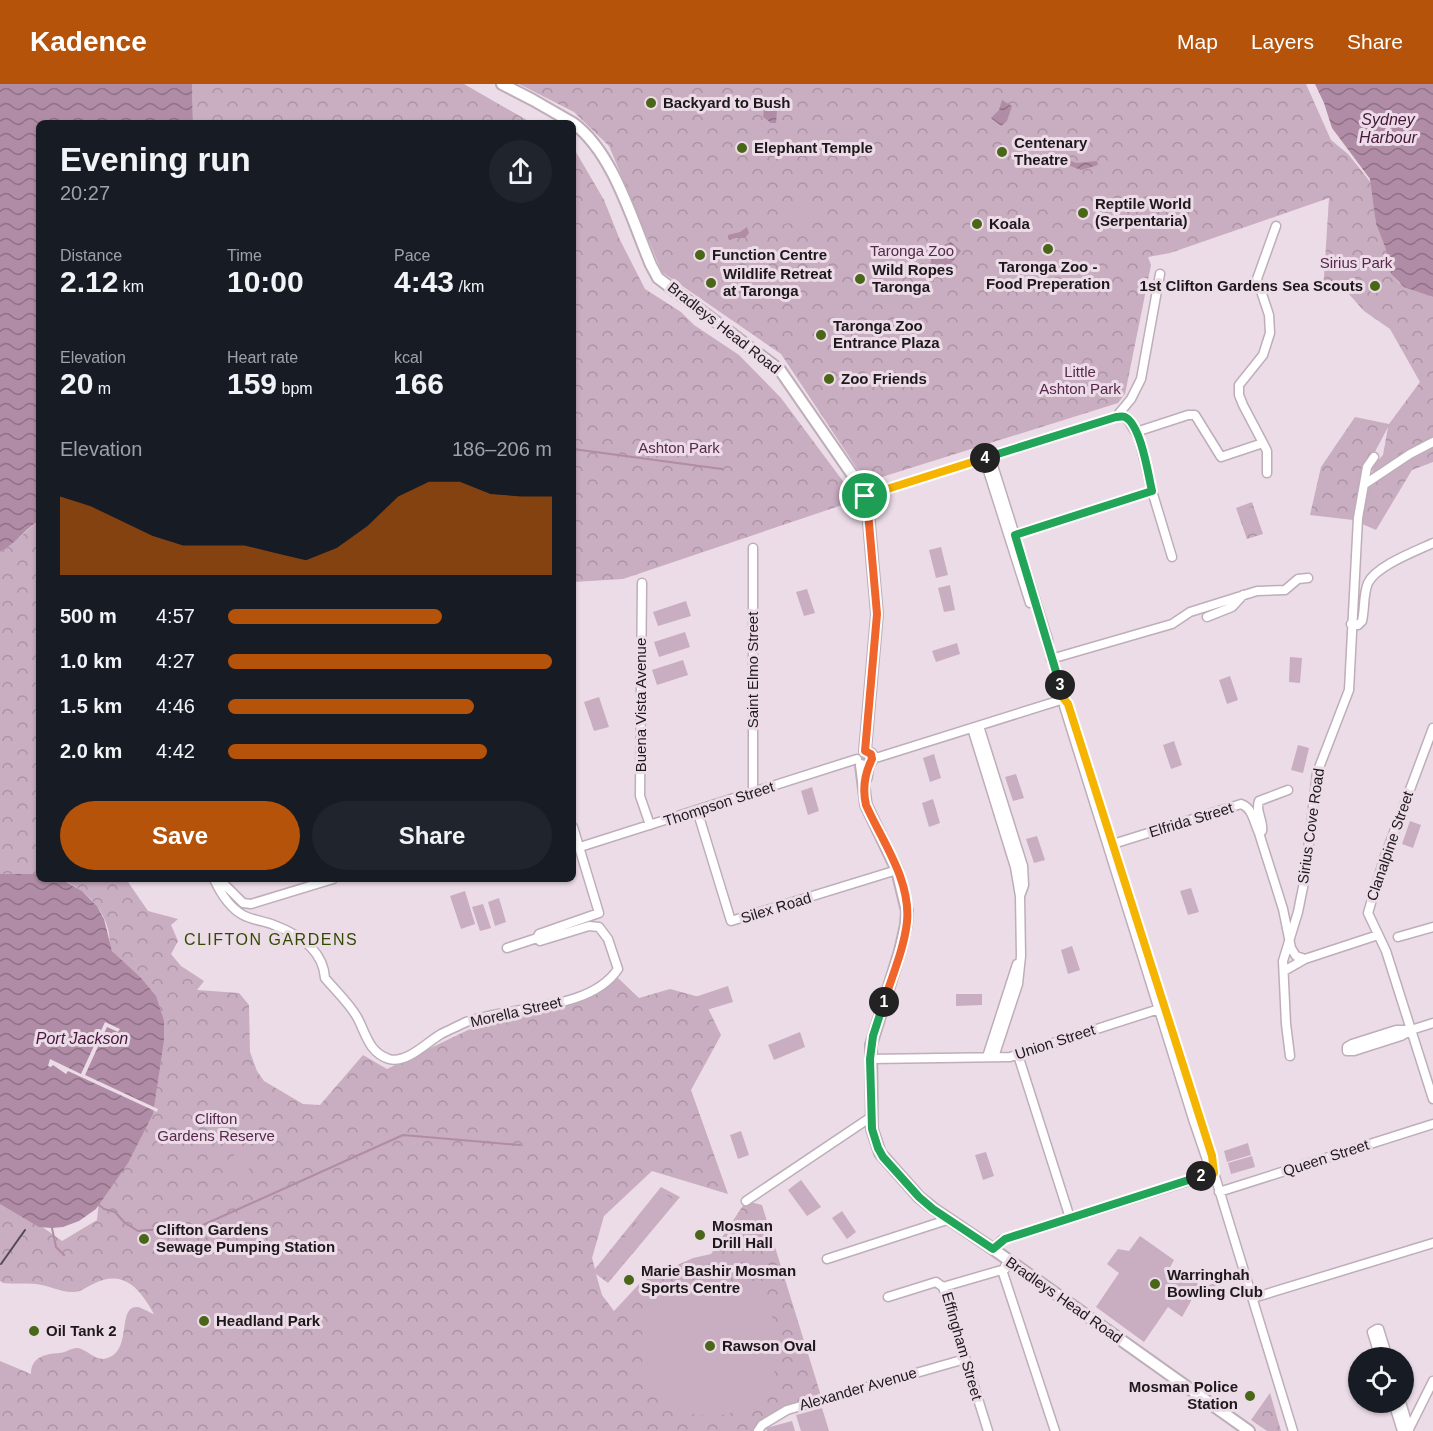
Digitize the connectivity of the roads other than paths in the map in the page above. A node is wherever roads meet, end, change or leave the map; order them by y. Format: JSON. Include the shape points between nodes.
{"nodes":[{"id":1,"x":502,"y":84,"type":"edge"},
{"id":2,"x":568,"y":120,"type":"edge"},
{"id":3,"x":576,"y":126,"type":"edge"},
{"id":4,"x":1276,"y":226,"type":"dead end"},
{"id":5,"x":1160,"y":274,"type":"dead end"},
{"id":6,"x":1116,"y":417,"type":"junction"},
{"id":7,"x":1136,"y":432,"type":"junction"},
{"id":8,"x":1433,"y":442,"type":"edge"},
{"id":9,"x":1263,"y":443,"type":"junction"},
{"id":10,"x":987,"y":457,"type":"junction"},
{"id":11,"x":1374,"y":457,"type":"dead end"},
{"id":12,"x":1267,"y":473,"type":"dead end"},
{"id":13,"x":1365,"y":484,"type":"junction"},
{"id":14,"x":1152,"y":491,"type":"junction"},
{"id":15,"x":865,"y":496,"type":"junction"},
{"id":16,"x":1015,"y":535,"type":"junction"},
{"id":17,"x":1433,"y":543,"type":"edge"},
{"id":18,"x":753,"y":548,"type":"dead end"},
{"id":19,"x":1172,"y":557,"type":"dead end"},
{"id":20,"x":1308,"y":578,"type":"dead end"},
{"id":21,"x":642,"y":583,"type":"dead end"},
{"id":22,"x":1243,"y":595,"type":"junction"},
{"id":23,"x":1207,"y":617,"type":"dead end"},
{"id":24,"x":1351,"y":624,"type":"junction"},
{"id":25,"x":1048,"y":647,"type":"junction"},
{"id":26,"x":1051,"y":659,"type":"junction"},
{"id":27,"x":1064,"y":699,"type":"junction"},
{"id":28,"x":975,"y":727,"type":"junction"},
{"id":29,"x":1433,"y":728,"type":"edge"},
{"id":30,"x":865,"y":759,"type":"junction"},
{"id":31,"x":1288,"y":790,"type":"dead end"},
{"id":32,"x":753,"y":793,"type":"junction"},
{"id":33,"x":697,"y":810,"type":"junction"},
{"id":34,"x":650,"y":825,"type":"junction"},
{"id":35,"x":1259,"y":833,"type":"junction"},
{"id":36,"x":576,"y":836,"type":"edge"},
{"id":37,"x":1113,"y":844,"type":"junction"},
{"id":38,"x":580,"y":847,"type":"junction"},
{"id":39,"x":897,"y":870,"type":"junction"},
{"id":40,"x":216,"y":882,"type":"edge"},
{"id":41,"x":222,"y":882,"type":"edge"},
{"id":42,"x":323,"y":882,"type":"edge"},
{"id":43,"x":1433,"y":927,"type":"edge"},
{"id":44,"x":1378,"y":935,"type":"junction"},
{"id":45,"x":1398,"y":937,"type":"dead end"},
{"id":46,"x":537,"y":938,"type":"junction"},
{"id":47,"x":1289,"y":942,"type":"junction"},
{"id":48,"x":507,"y":948,"type":"dead end"},
{"id":49,"x":1305,"y":959,"type":"junction"},
{"id":50,"x":1284,"y":971,"type":"junction"},
{"id":51,"x":1162,"y":1008,"type":"junction"},
{"id":52,"x":1433,"y":1023,"type":"edge"},
{"id":53,"x":1411,"y":1030,"type":"junction"},
{"id":54,"x":1018,"y":1054,"type":"junction"},
{"id":55,"x":1290,"y":1056,"type":"dead end"},
{"id":56,"x":991,"y":1057,"type":"junction"},
{"id":57,"x":870,"y":1059,"type":"junction"},
{"id":58,"x":1433,"y":1099,"type":"edge"},
{"id":59,"x":871,"y":1117,"type":"junction"},
{"id":60,"x":1433,"y":1124,"type":"edge"},
{"id":61,"x":1214,"y":1173,"type":"junction"},
{"id":62,"x":1220,"y":1192,"type":"junction"},
{"id":63,"x":746,"y":1202,"type":"dead end"},
{"id":64,"x":1070,"y":1218,"type":"junction"},
{"id":65,"x":950,"y":1219,"type":"junction"},
{"id":66,"x":1433,"y":1243,"type":"edge"},
{"id":67,"x":993,"y":1249,"type":"junction"},
{"id":68,"x":827,"y":1259,"type":"dead end"},
{"id":69,"x":1005,"y":1264,"type":"junction"},
{"id":70,"x":943,"y":1287,"type":"junction"},
{"id":71,"x":888,"y":1297,"type":"dead end"},
{"id":72,"x":1253,"y":1298,"type":"junction"},
{"id":73,"x":1377,"y":1347,"type":"edge"},
{"id":74,"x":1385,"y":1347,"type":"edge"},
{"id":75,"x":965,"y":1359,"type":"junction"},
{"id":76,"x":1433,"y":1381,"type":"edge"},
{"id":77,"x":1398,"y":1413,"type":"edge"},
{"id":78,"x":1403,"y":1413,"type":"edge"},
{"id":79,"x":1406,"y":1430,"type":"edge"},
{"id":80,"x":758,"y":1431,"type":"edge"},
{"id":81,"x":988,"y":1431,"type":"edge"},
{"id":82,"x":1055,"y":1431,"type":"edge"},
{"id":83,"x":1249,"y":1431,"type":"edge"},
{"id":84,"x":1293,"y":1431,"type":"edge"}],
"edges":[{"from":1,"to":2,"type":"main road","name":"Bradleys Head Road"},
{"from":3,"to":15,"type":"main road","name":"Bradleys Head Road","via":[[599,148],[609,166],[658,278],[780,370]]},
{"from":4,"to":9,"type":"street","via":[[1257,279],[1269,315],[1270,333],[1263,355],[1239,385],[1243,405]]},
{"from":5,"to":6,"type":"street","via":[[1141,379]]},
{"from":6,"to":7,"type":"street","via":[[1124,416]]},
{"from":6,"to":10,"type":"street"},
{"from":7,"to":9,"type":"street","via":[[1195,415],[1221,457]]},
{"from":7,"to":14,"type":"street"},
{"from":8,"to":13,"type":"street"},
{"from":9,"to":12,"type":"street"},
{"from":10,"to":15,"type":"street"},
{"from":10,"to":16,"type":"street"},
{"from":10,"to":25,"type":"street"},
{"from":11,"to":13,"type":"street","name":"Sirius Cove Road","via":[[1367,467]]},
{"from":13,"to":24,"type":"street","name":"Sirius Cove Road","via":[[1358,518]]},
{"from":14,"to":16,"type":"street"},
{"from":14,"to":19,"type":"street"},
{"from":15,"to":30,"type":"main road","name":"Bradleys Head Road","via":[[877,614]]},
{"from":16,"to":25,"type":"street"},
{"from":17,"to":24,"type":"street","via":[[1383,568],[1369,581],[1362,621]]},
{"from":18,"to":32,"type":"street","name":"Saint Elmo Street"},
{"from":20,"to":22,"type":"street","via":[[1298,579],[1285,590],[1265,589]]},
{"from":21,"to":34,"type":"street","name":"Buena Vista Avenue","via":[[640,796]]},
{"from":22,"to":23,"type":"street","via":[[1232,607]]},
{"from":22,"to":26,"type":"street","via":[[1190,612],[1172,624]]},
{"from":24,"to":47,"type":"street","name":"Sirius Cove Road","via":[[1348,690],[1317,773],[1305,877]]},
{"from":25,"to":26,"type":"street"},
{"from":26,"to":27,"type":"street"},
{"from":27,"to":28,"type":"street","name":"Thompson Street"},
{"from":27,"to":37,"type":"street"},
{"from":27,"to":51,"type":"street"},
{"from":28,"to":30,"type":"street","name":"Thompson Street"},
{"from":28,"to":56,"type":"street","via":[[1023,866],[1024,885],[1020,896],[1021,956]]},
{"from":29,"to":44,"type":"street","name":"Clanalpine Street","via":[[1370,902],[1368,917]]},
{"from":30,"to":32,"type":"street","name":"Thompson Street"},
{"from":30,"to":39,"type":"main road","name":"Bradleys Head Road","via":[[866,805]]},
{"from":31,"to":35,"type":"street","via":[[1260,801],[1257,809],[1263,826]]},
{"from":32,"to":33,"type":"street","name":"Thompson Street"},
{"from":33,"to":34,"type":"street","name":"Thompson Street"},
{"from":33,"to":39,"type":"street","name":"Silex Road","via":[[731,921]]},
{"from":34,"to":38,"type":"street","name":"Thompson Street"},
{"from":35,"to":37,"type":"street","name":"Elfrida Street","via":[[1250,810],[1241,804]]},
{"from":35,"to":47,"type":"street"},
{"from":36,"to":38,"type":"street"},
{"from":37,"to":51,"type":"street"},
{"from":38,"to":46,"type":"street","via":[[600,913]]},
{"from":39,"to":57,"type":"main road","name":"Bradleys Head Road","via":[[905,896],[906,925],[873,1036]]},
{"from":40,"to":46,"type":"street","name":"Morella Street","via":[[223,896],[242,914],[291,933],[317,952],[325,978],[357,1016],[367,1041],[391,1059],[401,1059],[467,1022],[591,993],[618,969],[608,939],[598,927],[589,926],[540,941]]},
{"from":41,"to":42,"type":"street","via":[[243,903],[251,904]]},
{"from":43,"to":45,"type":"street"},
{"from":44,"to":49,"type":"street"},
{"from":44,"to":53,"type":"street","name":"Clanalpine Street"},
{"from":46,"to":48,"type":"street"},
{"from":47,"to":49,"type":"street","via":[[1293,953]]},
{"from":47,"to":50,"type":"street","name":"Sirius Cove Road","via":[[1284,952]]},
{"from":49,"to":50,"type":"street"},
{"from":50,"to":55,"type":"street","name":"Sirius Cove Road"},
{"from":51,"to":54,"type":"street","name":"Union Street"},
{"from":51,"to":61,"type":"street","via":[[1212,1156]]},
{"from":52,"to":53,"type":"street"},
{"from":53,"to":53,"type":"street","via":[[1354,1051],[1346,1049],[1396,1030]]},
{"from":53,"to":58,"type":"street","name":"Clanalpine Street"},
{"from":54,"to":56,"type":"street","name":"Union Street"},
{"from":54,"to":64,"type":"street"},
{"from":56,"to":57,"type":"street","name":"Union Street"},
{"from":57,"to":59,"type":"main road","name":"Bradleys Head Road"},
{"from":59,"to":63,"type":"street"},
{"from":59,"to":65,"type":"main road","name":"Bradleys Head Road","via":[[874,1139],[883,1157],[919,1197]]},
{"from":60,"to":62,"type":"street","name":"Queen Street"},
{"from":61,"to":62,"type":"street"},
{"from":61,"to":64,"type":"street"},
{"from":62,"to":72,"type":"street"},
{"from":64,"to":67,"type":"street","via":[[1002,1240]]},
{"from":65,"to":67,"type":"main road","name":"Bradleys Head Road"},
{"from":65,"to":68,"type":"street"},
{"from":66,"to":72,"type":"street"},
{"from":67,"to":69,"type":"main road","name":"Bradleys Head Road"},
{"from":69,"to":70,"type":"street","name":"Effingham Street"},
{"from":69,"to":82,"type":"street","via":[[1003,1274]]},
{"from":69,"to":83,"type":"main road","name":"Bradleys Head Road"},
{"from":70,"to":71,"type":"street","via":[[936,1282]]},
{"from":70,"to":75,"type":"street","name":"Effingham Street"},
{"from":72,"to":84,"type":"street"},
{"from":73,"to":74,"type":"street","via":[[1372,1332],[1377,1329]]},
{"from":75,"to":80,"type":"street","name":"Alexander Avenue","via":[[787,1410]]},
{"from":75,"to":81,"type":"street","name":"Effingham Street"},
{"from":76,"to":79,"type":"street"},
{"from":77,"to":79,"type":"street"},
{"from":78,"to":79,"type":"street"}]}
